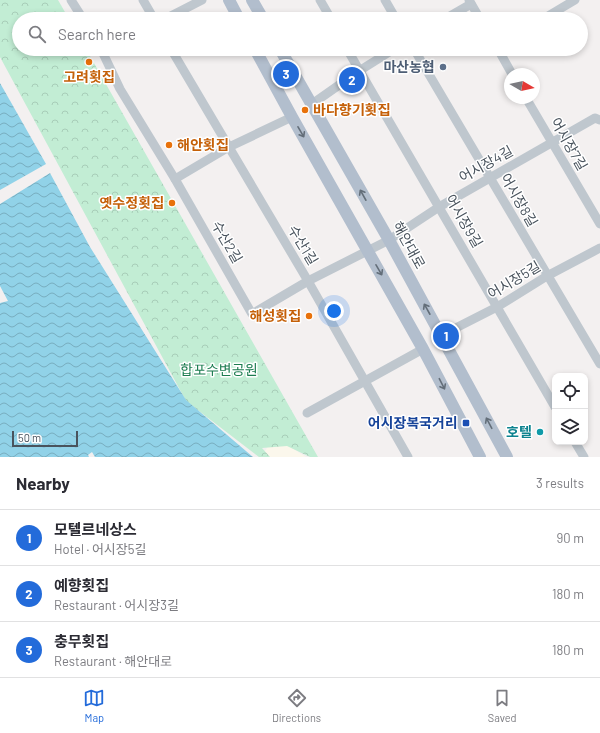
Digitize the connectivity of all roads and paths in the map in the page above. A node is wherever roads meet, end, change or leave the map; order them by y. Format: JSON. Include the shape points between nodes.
{"nodes":[{"id":1,"x":71,"y":0,"type":"edge"},
{"id":2,"x":143,"y":0,"type":"edge"},
{"id":3,"x":202,"y":0,"type":"edge"},
{"id":4,"x":229,"y":0,"type":"edge"},
{"id":5,"x":252,"y":0,"type":"edge"},
{"id":6,"x":320,"y":0,"type":"edge"},
{"id":7,"x":385,"y":0,"type":"edge"},
{"id":8,"x":575,"y":0,"type":"edge"},
{"id":9,"x":470,"y":2,"type":"edge"},
{"id":10,"x":79,"y":12,"type":"edge"},
{"id":11,"x":150,"y":12,"type":"edge"},
{"id":12,"x":179,"y":12,"type":"edge"},
{"id":13,"x":235,"y":12,"type":"edge"},
{"id":14,"x":259,"y":12,"type":"edge"},
{"id":15,"x":327,"y":12,"type":"edge"},
{"id":16,"x":392,"y":12,"type":"edge"},
{"id":17,"x":455,"y":12,"type":"edge"},
{"id":18,"x":476,"y":12,"type":"edge"},
{"id":19,"x":555,"y":12,"type":"edge"},
{"id":20,"x":105,"y":56,"type":"edge"},
{"id":21,"x":175,"y":56,"type":"edge"},
{"id":22,"x":259,"y":56,"type":"edge"},
{"id":23,"x":284,"y":56,"type":"edge"},
{"id":24,"x":351,"y":56,"type":"edge"},
{"id":25,"x":383,"y":56,"type":"edge"},
{"id":26,"x":418,"y":56,"type":"edge"},
{"id":27,"x":502,"y":56,"type":"edge"},
{"id":28,"x":509,"y":68,"type":"edge"},
{"id":29,"x":359,"y":71,"type":"junction"},
{"id":30,"x":312,"y":104,"type":"junction"},
{"id":31,"x":529,"y":104,"type":"edge"},
{"id":32,"x":292,"y":117,"type":"junction"},
{"id":33,"x":600,"y":120,"type":"edge"},
{"id":34,"x":552,"y":143,"type":"junction"},
{"id":35,"x":229,"y":147,"type":"junction"},
{"id":36,"x":490,"y":178,"type":"junction"},
{"id":37,"x":175,"y":179,"type":"junction"},
{"id":38,"x":439,"y":207,"type":"junction"},
{"id":39,"x":600,"y":224,"type":"edge"},
{"id":40,"x":389,"y":240,"type":"junction"},
{"id":41,"x":600,"y":248,"type":"edge"},
{"id":42,"x":368,"y":251,"type":"junction"},
{"id":43,"x":547,"y":276,"type":"junction"},
{"id":44,"x":308,"y":281,"type":"junction"},
{"id":45,"x":497,"y":307,"type":"junction"},
{"id":46,"x":442,"y":335,"type":"junction"},
{"id":47,"x":423,"y":349,"type":"junction"},
{"id":48,"x":600,"y":364,"type":"edge"},
{"id":49,"x":365,"y":381,"type":"junction"},
{"id":50,"x":552,"y":402,"type":"edge"},
{"id":51,"x":307,"y":413,"type":"dead end"},
{"id":52,"x":577,"y":445,"type":"edge"},
{"id":53,"x":408,"y":457,"type":"edge"},
{"id":54,"x":480,"y":457,"type":"edge"},
{"id":55,"x":507,"y":457,"type":"edge"},
{"id":56,"x":584,"y":457,"type":"edge"}],
"edges":[{"from":1,"to":10,"type":"street"},
{"from":2,"to":11,"type":"street"},
{"from":3,"to":12,"type":"street"},
{"from":4,"to":13,"type":"main road"},
{"from":5,"to":14,"type":"main road"},
{"from":6,"to":15,"type":"street"},
{"from":7,"to":16,"type":"street"},
{"from":8,"to":19,"type":"street"},
{"from":9,"to":17,"type":"street"},
{"from":9,"to":18,"type":"street"},
{"from":20,"to":37,"type":"street","name":"수산2길","via":[[120,89]]},
{"from":21,"to":35,"type":"street","name":"수산1길"},
{"from":22,"to":32,"type":"main road"},
{"from":23,"to":30,"type":"main road","name":"해안대로"},
{"from":24,"to":29,"type":"street","name":"어시장9길"},
{"from":25,"to":29,"type":"street"},
{"from":26,"to":36,"type":"street","name":"어시장8길"},
{"from":27,"to":28,"type":"street"},
{"from":29,"to":30,"type":"street"},
{"from":29,"to":38,"type":"street","name":"어시장9길"},
{"from":40,"to":30,"type":"main road","name":"해안대로","one_way":true},
{"from":31,"to":34,"type":"street","name":"어시장7길"},
{"from":32,"to":35,"type":"street"},
{"from":32,"to":42,"type":"main road","one_way":true},
{"from":33,"to":34,"type":"street","name":"어시장4길","via":[[595,118]]},
{"from":34,"to":36,"type":"street","name":"어시장4길"},
{"from":34,"to":39,"type":"street","name":"어시장7길"},
{"from":35,"to":37,"type":"street"},
{"from":35,"to":44,"type":"street","name":"수산1길"},
{"from":36,"to":38,"type":"street","name":"어시장4길"},
{"from":36,"to":43,"type":"street","name":"어시장8길"},
{"from":37,"to":44,"type":"street","name":"수산2길","via":[[252,314]]},
{"from":38,"to":40,"type":"street","name":"어시장4길"},
{"from":38,"to":45,"type":"street","name":"어시장9길"},
{"from":40,"to":42,"type":"street","name":"수산2길"},
{"from":46,"to":40,"type":"main road","name":"해안대로","one_way":true},
{"from":41,"to":43,"type":"street","name":"어시장5길"},
{"from":42,"to":44,"type":"street","name":"수산2길"},
{"from":42,"to":47,"type":"main road","one_way":true},
{"from":43,"to":45,"type":"street","name":"어시장5길"},
{"from":43,"to":48,"type":"street","name":"어시장8길"},
{"from":44,"to":49,"type":"street","name":"수산1길"},
{"from":45,"to":46,"type":"street","name":"어시장5길"},
{"from":45,"to":50,"type":"street","name":"어시장9길"},
{"from":55,"to":46,"type":"main road","name":"해안대로","one_way":true},
{"from":47,"to":49,"type":"street"},
{"from":47,"to":54,"type":"main road","one_way":true},
{"from":49,"to":51,"type":"street"},
{"from":49,"to":53,"type":"street","name":"수산1길"},
{"from":52,"to":56,"type":"street"}]}
